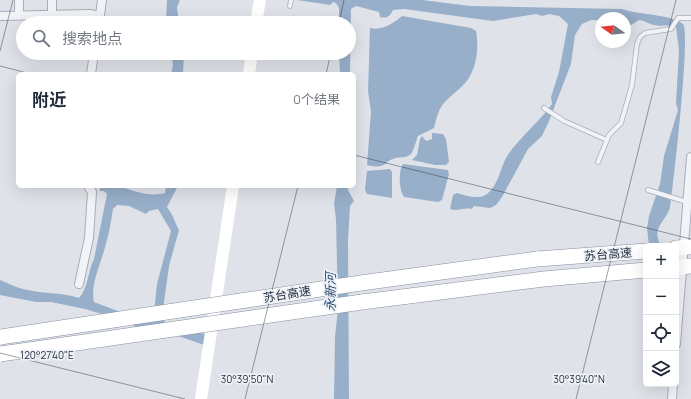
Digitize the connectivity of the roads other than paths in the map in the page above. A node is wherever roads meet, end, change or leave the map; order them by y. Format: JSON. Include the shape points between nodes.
{"nodes":[{"id":1,"x":19,"y":0,"type":"edge"},
{"id":2,"x":52,"y":0,"type":"edge"},
{"id":3,"x":102,"y":0,"type":"edge"},
{"id":4,"x":260,"y":0,"type":"edge"},
{"id":5,"x":291,"y":0,"type":"edge"},
{"id":6,"x":290,"y":6,"type":"dead end"},
{"id":7,"x":52,"y":15,"type":"junction"},
{"id":8,"x":0,"y":16,"type":"edge"},
{"id":9,"x":19,"y":16,"type":"junction"},
{"id":10,"x":64,"y":16,"type":"edge"},
{"id":11,"x":99,"y":16,"type":"edge"},
{"id":12,"x":257,"y":16,"type":"edge"},
{"id":13,"x":691,"y":18,"type":"edge"},
{"id":14,"x":93,"y":60,"type":"edge"},
{"id":15,"x":251,"y":60,"type":"edge"},
{"id":16,"x":91,"y":72,"type":"edge"},
{"id":17,"x":249,"y":72,"type":"edge"},
{"id":18,"x":544,"y":108,"type":"dead end"},
{"id":19,"x":607,"y":140,"type":"junction"},
{"id":20,"x":691,"y":158,"type":"edge"},
{"id":21,"x":598,"y":162,"type":"dead end"},
{"id":22,"x":89,"y":188,"type":"edge"},
{"id":23,"x":233,"y":188,"type":"edge"},
{"id":24,"x":648,"y":190,"type":"dead end"},
{"id":25,"x":688,"y":202,"type":"junction"},
{"id":26,"x":691,"y":247,"type":"edge"},
{"id":27,"x":679,"y":248,"type":"edge"},
{"id":28,"x":643,"y":251,"type":"edge"},
{"id":29,"x":691,"y":266,"type":"edge"},
{"id":30,"x":679,"y":268,"type":"edge"},
{"id":31,"x":643,"y":270,"type":"edge"},
{"id":32,"x":79,"y":284,"type":"dead end"},
{"id":33,"x":678,"y":315,"type":"edge"},
{"id":34,"x":0,"y":338,"type":"edge"},
{"id":35,"x":0,"y":354,"type":"edge"},
{"id":36,"x":673,"y":387,"type":"edge"},
{"id":37,"x":201,"y":399,"type":"edge"},
{"id":38,"x":672,"y":399,"type":"edge"}],
"edges":[{"from":1,"to":9,"type":"street"},
{"from":2,"to":7,"type":"street"},
{"from":3,"to":11,"type":"street"},
{"from":4,"to":12,"type":"street"},
{"from":5,"to":6,"type":"lane"},
{"from":7,"to":9,"type":"street"},
{"from":7,"to":10,"type":"street"},
{"from":8,"to":9,"type":"street"},
{"from":13,"to":19,"type":"lane","via":[[678,18],[671,29],[645,33],[640,37],[632,85],[621,123]]},
{"from":14,"to":16,"type":"street"},
{"from":15,"to":17,"type":"street"},
{"from":18,"to":19,"type":"lane"},
{"from":19,"to":21,"type":"lane"},
{"from":20,"to":25,"type":"street"},
{"from":22,"to":32,"type":"street","via":[[92,192],[90,238]]},
{"from":23,"to":37,"type":"street"},
{"from":24,"to":25,"type":"lane"},
{"from":25,"to":33,"type":"street"},
{"from":26,"to":27,"type":"highway"},
{"from":28,"to":34,"type":"highway","name":"苏台高速","bridge":true,"via":[[537,259]]},
{"from":29,"to":30,"type":"highway"},
{"from":31,"to":35,"type":"highway","name":"苏台高速","bridge":true,"via":[[544,279],[362,302]]},
{"from":36,"to":38,"type":"street"}]}
